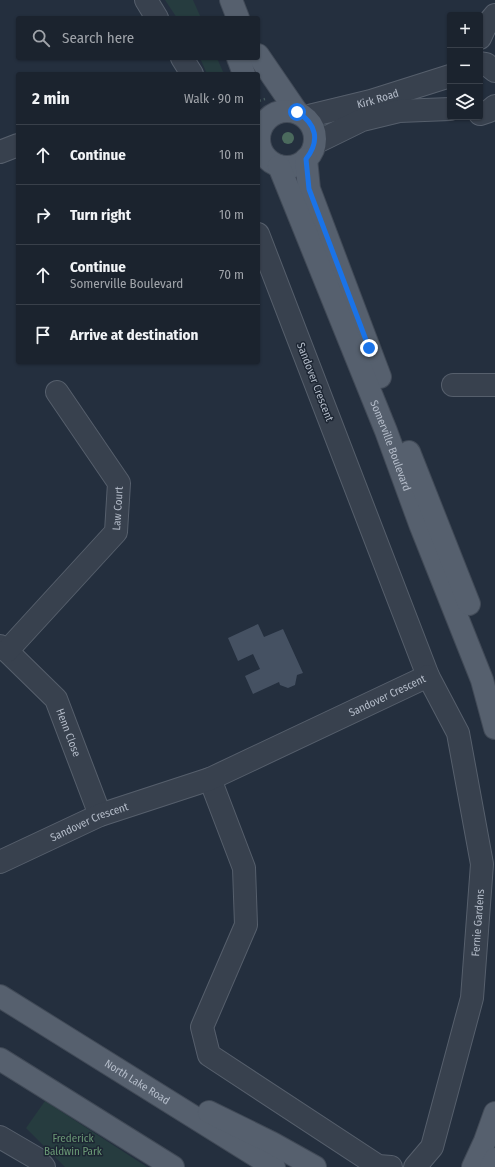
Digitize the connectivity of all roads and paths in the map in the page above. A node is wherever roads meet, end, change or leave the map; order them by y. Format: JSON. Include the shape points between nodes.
{"nodes":[{"id":1,"x":146,"y":0,"type":"edge"},
{"id":2,"x":215,"y":0,"type":"edge"},
{"id":3,"x":231,"y":0,"type":"edge"},
{"id":4,"x":495,"y":15,"type":"edge"},
{"id":5,"x":156,"y":16,"type":"edge"},
{"id":6,"x":221,"y":16,"type":"edge"},
{"id":7,"x":237,"y":16,"type":"edge"},
{"id":8,"x":483,"y":31,"type":"edge"},
{"id":9,"x":260,"y":58,"type":"edge"},
{"id":10,"x":239,"y":60,"type":"edge"},
{"id":11,"x":483,"y":64,"type":"edge"},
{"id":12,"x":495,"y":71,"type":"edge"},
{"id":13,"x":243,"y":72,"type":"edge"},
{"id":14,"x":447,"y":77,"type":"edge"},
{"id":15,"x":447,"y":110,"type":"edge"},
{"id":16,"x":301,"y":115,"type":"junction"},
{"id":17,"x":261,"y":116,"type":"edge"},
{"id":18,"x":260,"y":132,"type":"edge"},
{"id":19,"x":260,"y":144,"type":"edge"},
{"id":20,"x":16,"y":146,"type":"edge"},
{"id":21,"x":310,"y":151,"type":"junction"},
{"id":22,"x":0,"y":152,"type":"edge"},
{"id":23,"x":279,"y":166,"type":"junction"},
{"id":24,"x":260,"y":239,"type":"edge"},
{"id":25,"x":453,"y":385,"type":"dead end"},
{"id":26,"x":495,"y":385,"type":"edge"},
{"id":27,"x":56,"y":392,"type":"dead end"},
{"id":28,"x":4,"y":649,"type":"edge"},
{"id":29,"x":428,"y":676,"type":"junction"},
{"id":30,"x":495,"y":676,"type":"edge"},
{"id":31,"x":495,"y":728,"type":"edge"},
{"id":32,"x":210,"y":779,"type":"junction"},
{"id":33,"x":100,"y":816,"type":"junction"},
{"id":34,"x":0,"y":862,"type":"edge"},
{"id":35,"x":0,"y":996,"type":"edge"},
{"id":36,"x":0,"y":1059,"type":"edge"},
{"id":37,"x":173,"y":1104,"type":"junction"},
{"id":38,"x":495,"y":1113,"type":"edge"},
{"id":39,"x":0,"y":1137,"type":"edge"},
{"id":40,"x":495,"y":1159,"type":"edge"},
{"id":41,"x":44,"y":1167,"type":"edge"},
{"id":42,"x":173,"y":1167,"type":"edge"},
{"id":43,"x":274,"y":1167,"type":"edge"},
{"id":44,"x":315,"y":1167,"type":"edge"},
{"id":45,"x":391,"y":1167,"type":"edge"},
{"id":46,"x":415,"y":1167,"type":"edge"},
{"id":47,"x":473,"y":1167,"type":"edge"},
{"id":48,"x":491,"y":1167,"type":"edge"}],
"edges":[{"from":1,"to":5,"type":"street"},
{"from":2,"to":6,"type":"main road"},
{"from":3,"to":7,"type":"main road"},
{"from":4,"to":8,"type":"street"},
{"from":9,"to":16,"type":"main road"},
{"from":10,"to":13,"type":"main road"},
{"from":11,"to":12,"type":"street"},
{"from":14,"to":16,"type":"street","name":"Kirk Road","via":[[371,101]]},
{"from":15,"to":21,"type":"street","name":"Kirk Road","via":[[399,111],[362,120]]},
{"from":16,"to":17,"type":"main road","via":[[287,111],[278,112],[270,117]]},
{"from":16,"to":21,"type":"main road","via":[[311,124],[314,133]]},
{"from":17,"to":18,"type":"main road"},
{"from":19,"to":23,"type":"main road","via":[[265,156]]},
{"from":20,"to":22,"type":"street"},
{"from":21,"to":23,"type":"main road","via":[[298,165]]},
{"from":21,"to":30,"type":"main road","name":"Somerville Boulevard","via":[[309,189]]},
{"from":23,"to":31,"type":"main road","name":"Somerville Boulevard","via":[[386,431],[482,680]]},
{"from":24,"to":29,"type":"street","name":"Sandover Crescent"},
{"from":25,"to":26,"type":"street"},
{"from":27,"to":28,"type":"street","name":"Law Court","via":[[119,483],[116,532]]},
{"from":28,"to":33,"type":"street","name":"Henn Close","via":[[56,699]]},
{"from":29,"to":32,"type":"street","name":"Sandover Crescent"},
{"from":29,"to":46,"type":"street","name":"Fernie Gardens","via":[[458,733],[482,864],[472,998],[432,1147]]},
{"from":32,"to":33,"type":"street","name":"Sandover Crescent"},
{"from":32,"to":45,"type":"street","via":[[244,868],[246,925],[202,1027],[209,1055],[378,1166]]},
{"from":33,"to":34,"type":"street","name":"Sandover Crescent"},
{"from":35,"to":37,"type":"main road","name":"North Lake Road"},
{"from":36,"to":42,"type":"main road"},
{"from":37,"to":43,"type":"main road","name":"North Lake Road"},
{"from":37,"to":44,"type":"main road","via":[[210,1113]]},
{"from":38,"to":47,"type":"main road","via":[[486,1141]]},
{"from":39,"to":41,"type":"street","via":[[36,1158]]},
{"from":40,"to":48,"type":"main road"}]}
